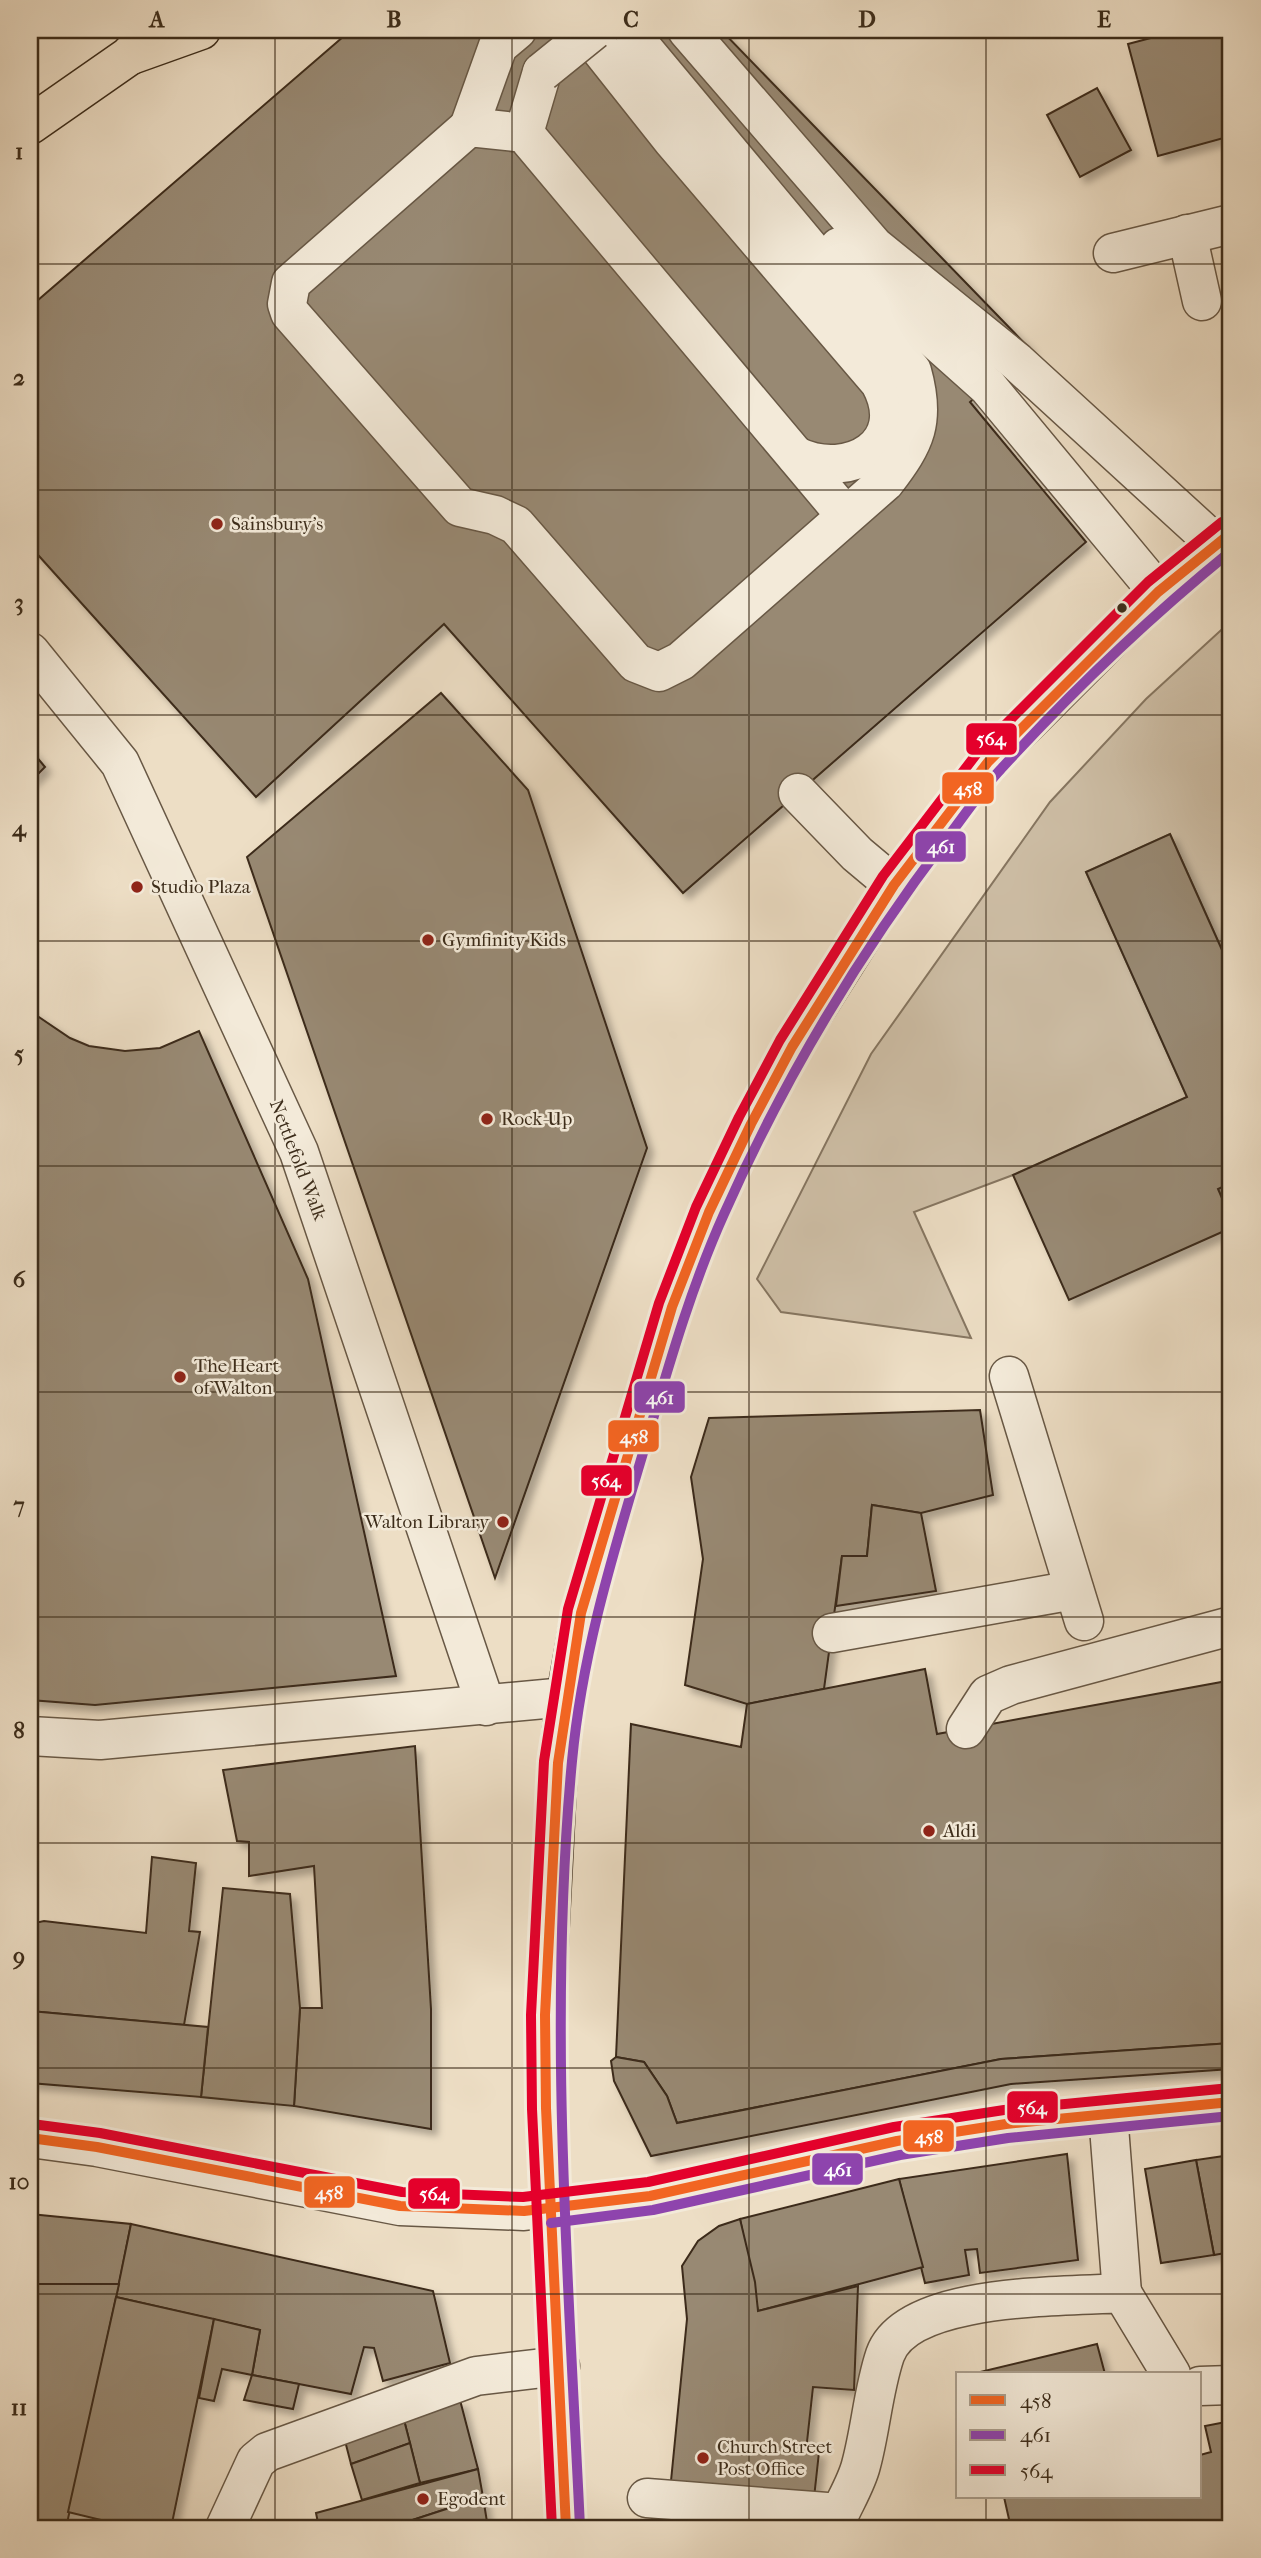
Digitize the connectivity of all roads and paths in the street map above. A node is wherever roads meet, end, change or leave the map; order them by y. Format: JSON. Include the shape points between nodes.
{"nodes":[{"id":1,"x":201,"y":30,"type":"edge"},
{"id":2,"x":517,"y":30,"type":"edge"},
{"id":3,"x":585,"y":30,"type":"edge"},
{"id":4,"x":594,"y":30,"type":"edge"},
{"id":5,"x":634,"y":30,"type":"edge"},
{"id":6,"x":687,"y":30,"type":"edge"},
{"id":7,"x":141,"y":43,"type":"edge"},
{"id":8,"x":737,"y":110,"type":"junction"},
{"id":9,"x":30,"y":124,"type":"edge"},
{"id":10,"x":469,"y":127,"type":"junction"},
{"id":11,"x":524,"y":133,"type":"junction"},
{"id":12,"x":1231,"y":223,"type":"edge"},
{"id":13,"x":1187,"y":234,"type":"junction"},
{"id":14,"x":1112,"y":253,"type":"dead end"},
{"id":15,"x":1202,"y":300,"type":"dead end"},
{"id":16,"x":796,"y":456,"type":"junction"},
{"id":17,"x":846,"y":516,"type":"junction"},
{"id":18,"x":1224,"y":539,"type":"edge"},
{"id":19,"x":1158,"y":592,"type":"junction"},
{"id":20,"x":30,"y":652,"type":"edge"},
{"id":21,"x":798,"y":793,"type":"dead end"},
{"id":22,"x":894,"y":884,"type":"junction"},
{"id":23,"x":1009,"y":1376,"type":"dead end"},
{"id":24,"x":1231,"y":1626,"type":"edge"},
{"id":25,"x":832,"y":1633,"type":"dead end"},
{"id":26,"x":566,"y":1697,"type":"junction"},
{"id":27,"x":486,"y":1706,"type":"junction"},
{"id":28,"x":966,"y":1729,"type":"dead end"},
{"id":29,"x":30,"y":1736,"type":"edge"},
{"id":30,"x":1231,"y":2102,"type":"edge"},
{"id":31,"x":1108,"y":2114,"type":"junction"},
{"id":32,"x":30,"y":2138,"type":"edge"},
{"id":33,"x":549,"y":2209,"type":"junction"},
{"id":34,"x":1122,"y":2293,"type":"junction"},
{"id":35,"x":560,"y":2366,"type":"junction"},
{"id":36,"x":1170,"y":2372,"type":"edge"},
{"id":37,"x":1231,"y":2385,"type":"edge"},
{"id":38,"x":1202,"y":2386,"type":"edge"},
{"id":39,"x":647,"y":2498,"type":"dead end"},
{"id":40,"x":225,"y":2528,"type":"edge"},
{"id":41,"x":566,"y":2528,"type":"edge"}],
"edges":[{"from":1,"to":7,"type":"main road"},
{"from":2,"to":10,"type":"street","via":[[498,46]]},
{"from":3,"to":16,"type":"street","via":[[888,398],[885,436],[870,453],[854,463],[834,465],[814,464]]},
{"from":4,"to":11,"type":"street","bridge":true,"via":[[542,72]]},
{"from":5,"to":8,"type":"street","via":[[656,42]]},
{"from":5,"to":17,"type":"street","via":[[640,45],[912,372],[920,401],[918,430],[885,482]]},
{"from":6,"to":8,"type":"street"},
{"from":7,"to":9,"type":"main road"},
{"from":8,"to":18,"type":"street","via":[[874,246]]},
{"from":8,"to":19,"type":"street","via":[[868,280],[988,387]]},
{"from":10,"to":11,"type":"street"},
{"from":10,"to":17,"type":"street","via":[[299,275],[291,283],[287,304],[290,313],[460,508],[516,525],[636,663],[659,672],[681,661]]},
{"from":11,"to":16,"type":"street"},
{"from":12,"to":13,"type":"street"},
{"from":13,"to":14,"type":"street"},
{"from":13,"to":15,"type":"street"},
{"from":16,"to":17,"type":"street"},
{"from":18,"to":19,"type":"main road"},
{"from":19,"to":22,"type":"main road","via":[[988,762]]},
{"from":20,"to":27,"type":"street","name":"Nettlefold Walk","via":[[120,763],[299,1152]]},
{"from":21,"to":22,"type":"street","via":[[857,854]]},
{"from":22,"to":26,"type":"main road","via":[[792,1047],[709,1212],[672,1307],[630,1443],[581,1613]]},
{"from":23,"to":25,"type":"street","via":[[1079,1606]]},
{"from":24,"to":28,"type":"street","via":[[1011,1685],[988,1695]]},
{"from":26,"to":27,"type":"street"},
{"from":26,"to":33,"type":"main road","via":[[558,1763],[545,2015]]},
{"from":27,"to":29,"type":"street","via":[[100,1740]]},
{"from":30,"to":31,"type":"street"},
{"from":31,"to":33,"type":"street","via":[[897,2141],[650,2196]]},
{"from":31,"to":34,"type":"street"},
{"from":32,"to":33,"type":"street","via":[[400,2206]]},
{"from":33,"to":35,"type":"main road"},
{"from":34,"to":36,"type":"street"},
{"from":34,"to":39,"type":"street","via":[[978,2303],[911,2324],[886,2351],[861,2467],[839,2513]]},
{"from":35,"to":40,"type":"street","via":[[476,2376],[267,2452],[256,2461]]},
{"from":35,"to":41,"type":"main road"},
{"from":37,"to":38,"type":"street"}]}
